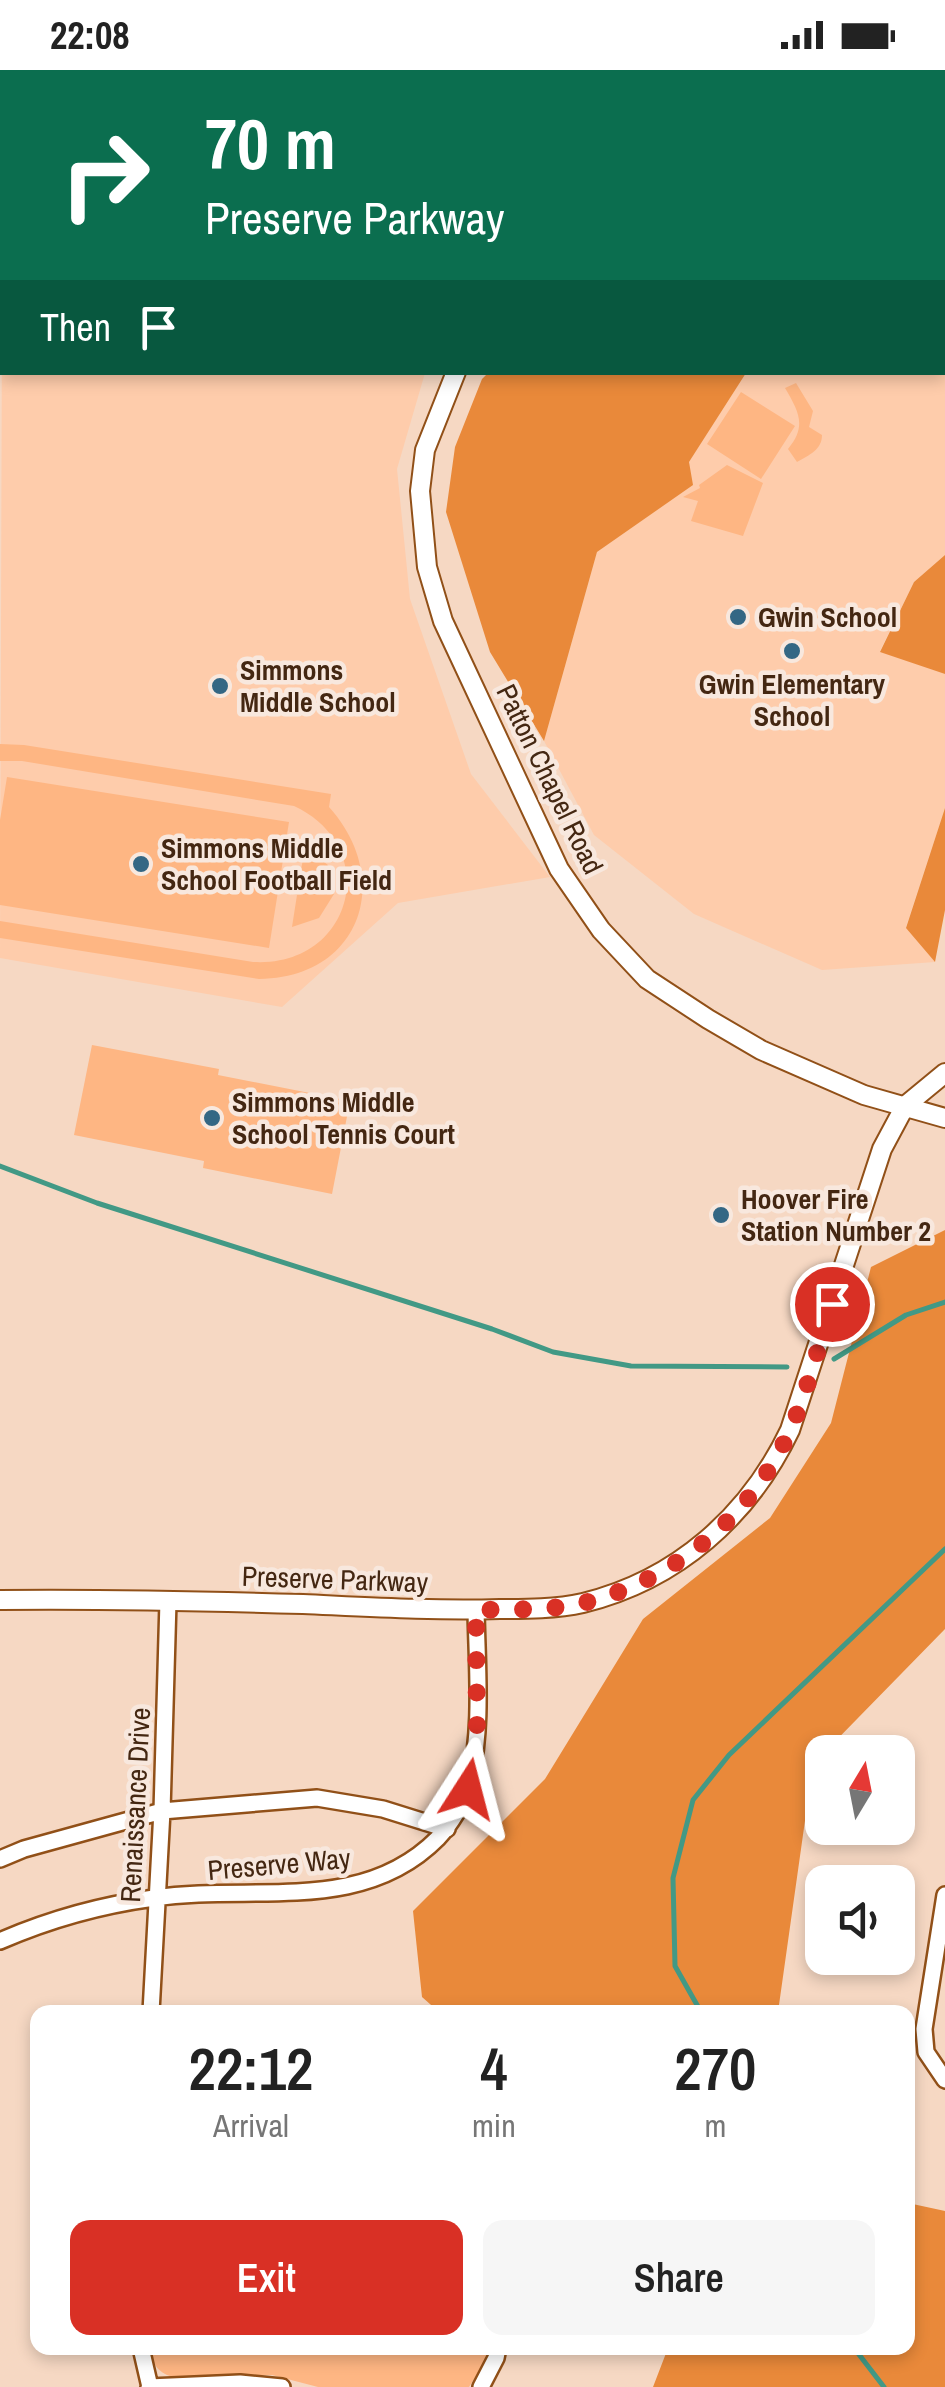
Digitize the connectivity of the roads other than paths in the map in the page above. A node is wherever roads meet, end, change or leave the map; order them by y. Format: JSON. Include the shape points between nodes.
{"nodes":[{"id":1,"x":455,"y":375,"type":"edge"},
{"id":2,"x":945,"y":1073,"type":"edge"},
{"id":3,"x":905,"y":1106,"type":"junction"},
{"id":4,"x":945,"y":1118,"type":"edge"},
{"id":5,"x":0,"y":1600,"type":"edge"},
{"id":6,"x":168,"y":1601,"type":"junction"},
{"id":7,"x":476,"y":1610,"type":"junction"},
{"id":8,"x":162,"y":1812,"type":"junction"},
{"id":9,"x":447,"y":1828,"type":"junction"},
{"id":10,"x":0,"y":1860,"type":"edge"},
{"id":11,"x":945,"y":1895,"type":"edge"},
{"id":12,"x":156,"y":1898,"type":"junction"},
{"id":13,"x":0,"y":1941,"type":"edge"},
{"id":14,"x":151,"y":2005,"type":"edge"},
{"id":15,"x":945,"y":2080,"type":"edge"},
{"id":16,"x":142,"y":2355,"type":"edge"},
{"id":17,"x":497,"y":2355,"type":"edge"},
{"id":18,"x":149,"y":2387,"type":"edge"},
{"id":19,"x":282,"y":2387,"type":"edge"},
{"id":20,"x":481,"y":2387,"type":"edge"}],
"edges":[{"from":1,"to":3,"type":"street","name":"Patton Chapel Road","via":[[424,450],[420,491],[427,567],[443,621],[559,869],[601,930],[648,979],[761,1050]]},
{"from":2,"to":3,"type":"street"},
{"from":3,"to":4,"type":"street","name":"Patton Chapel Road"},
{"from":3,"to":7,"type":"street","name":"Preserve Parkway","via":[[882,1149],[790,1430],[745,1504],[683,1559],[620,1591],[582,1603]]},
{"from":5,"to":6,"type":"street","name":"Preserve Parkway"},
{"from":6,"to":7,"type":"street","name":"Preserve Parkway"},
{"from":6,"to":8,"type":"street","name":"Renaissance Drive"},
{"from":7,"to":9,"type":"street","name":"Preserve Way","via":[[477,1730],[468,1789]]},
{"from":8,"to":9,"type":"street","via":[[317,1798]]},
{"from":8,"to":10,"type":"street"},
{"from":8,"to":12,"type":"street","name":"Renaissance Drive"},
{"from":9,"to":12,"type":"street","name":"Preserve Way","via":[[417,1859],[379,1879],[312,1892]]},
{"from":11,"to":15,"type":"street","via":[[924,2029],[926,2052]]},
{"from":12,"to":13,"type":"street","name":"Preserve Way","via":[[40,1924]]},
{"from":12,"to":14,"type":"street","name":"Renaissance Drive"},
{"from":16,"to":18,"type":"street"},
{"from":17,"to":20,"type":"street"},
{"from":18,"to":19,"type":"street"}]}
